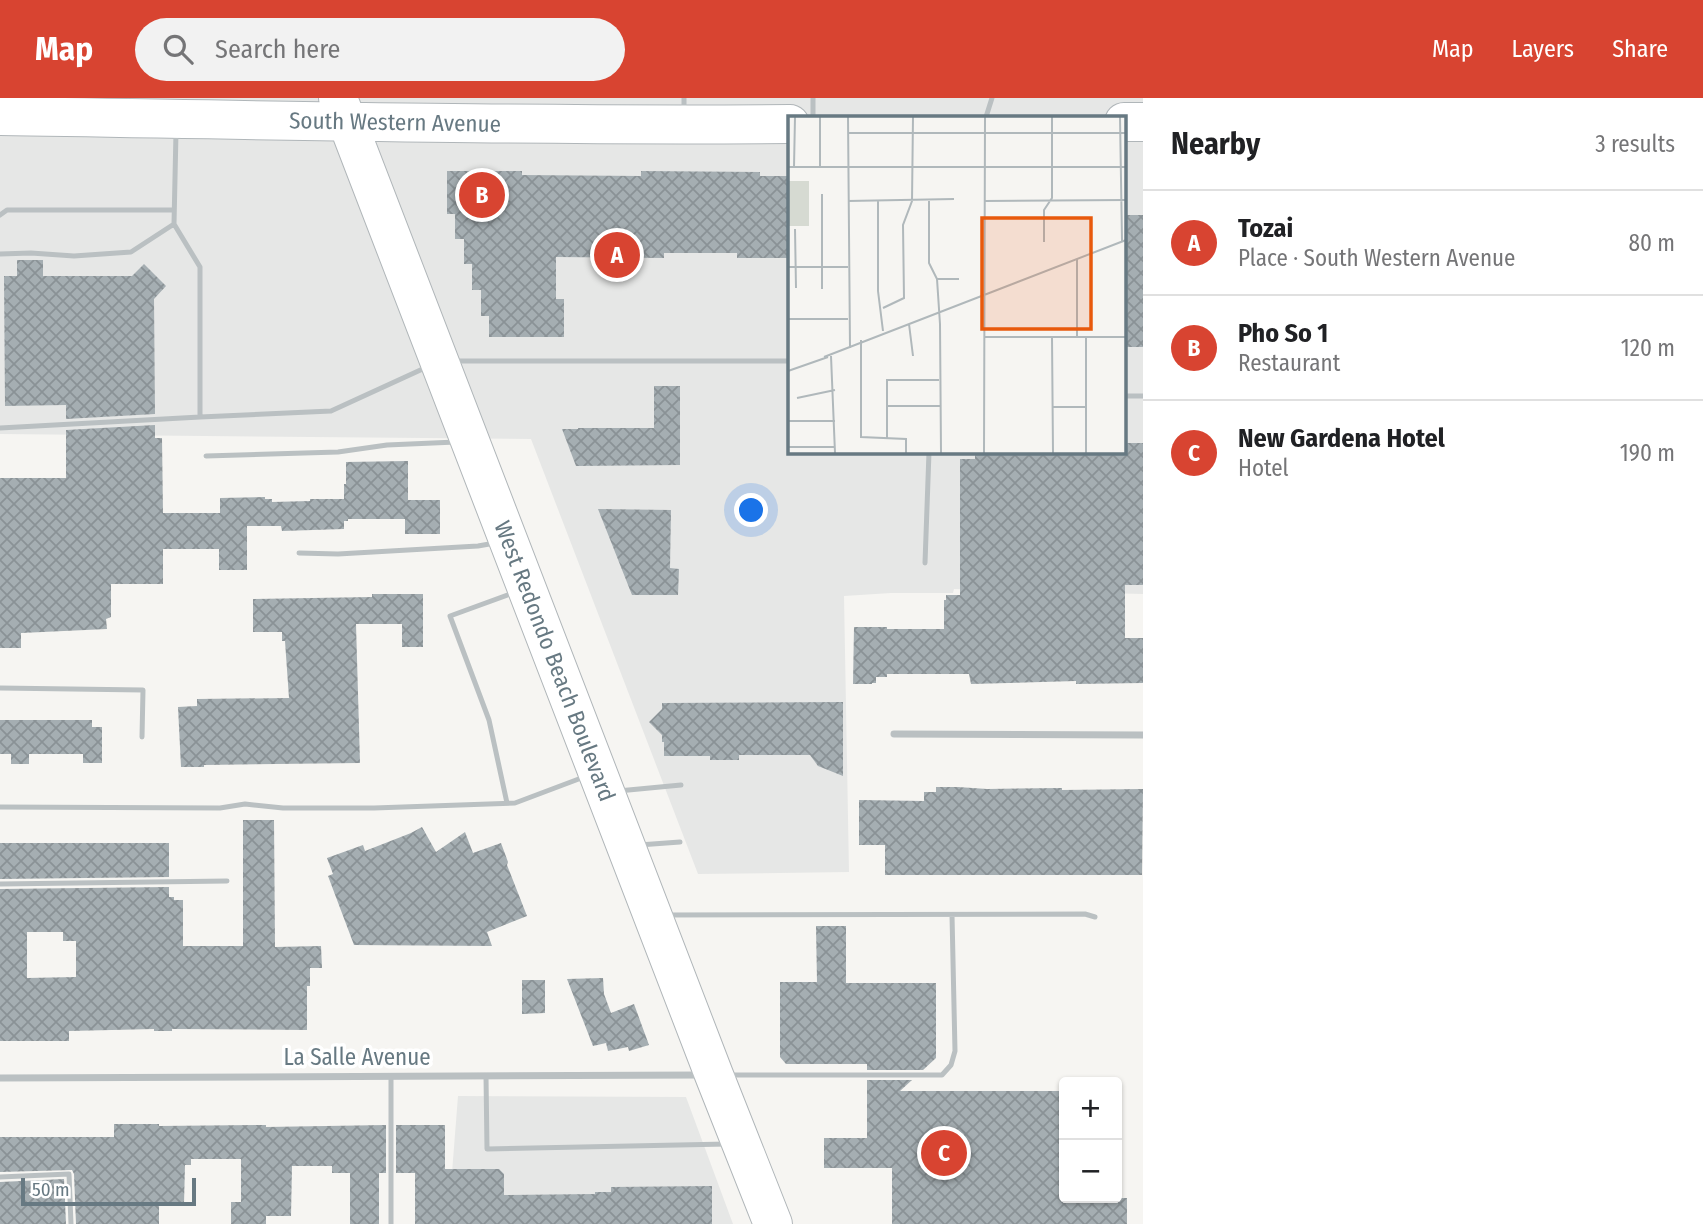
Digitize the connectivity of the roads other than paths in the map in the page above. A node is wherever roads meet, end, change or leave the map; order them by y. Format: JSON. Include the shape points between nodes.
{"nodes":[{"id":1,"x":813,"y":98,"type":"edge"},
{"id":2,"x":992,"y":98,"type":"edge"},
{"id":3,"x":343,"y":110,"type":"edge"},
{"id":4,"x":684,"y":111,"type":"edge"},
{"id":5,"x":0,"y":116,"type":"edge"},
{"id":6,"x":813,"y":116,"type":"edge"},
{"id":7,"x":986,"y":116,"type":"edge"},
{"id":8,"x":177,"y":119,"type":"junction"},
{"id":9,"x":788,"y":124,"type":"edge"},
{"id":10,"x":174,"y":209,"type":"junction"},
{"id":11,"x":0,"y":215,"type":"edge"},
{"id":12,"x":174,"y":224,"type":"junction"},
{"id":13,"x":0,"y":254,"type":"edge"},
{"id":14,"x":440,"y":361,"type":"junction"},
{"id":15,"x":788,"y":361,"type":"edge"},
{"id":16,"x":200,"y":417,"type":"junction"},
{"id":17,"x":0,"y":428,"type":"edge"},
{"id":18,"x":470,"y":441,"type":"junction"},
{"id":19,"x":929,"y":453,"type":"edge"},
{"id":20,"x":206,"y":456,"type":"dead end"},
{"id":21,"x":508,"y":541,"type":"junction"},
{"id":22,"x":299,"y":553,"type":"dead end"},
{"id":23,"x":925,"y":563,"type":"dead end"},
{"id":24,"x":527,"y":588,"type":"junction"},
{"id":25,"x":0,"y":688,"type":"edge"},
{"id":26,"x":894,"y":734,"type":"dead end"},
{"id":27,"x":1143,"y":735,"type":"edge"},
{"id":28,"x":142,"y":737,"type":"dead end"},
{"id":29,"x":601,"y":782,"type":"junction"},
{"id":30,"x":681,"y":785,"type":"dead end"},
{"id":31,"x":507,"y":803,"type":"junction"},
{"id":32,"x":0,"y":807,"type":"edge"},
{"id":33,"x":680,"y":842,"type":"dead end"},
{"id":34,"x":626,"y":846,"type":"junction"},
{"id":35,"x":227,"y":881,"type":"dead end"},
{"id":36,"x":0,"y":884,"type":"edge"},
{"id":37,"x":652,"y":915,"type":"junction"},
{"id":38,"x":952,"y":915,"type":"junction"},
{"id":39,"x":1095,"y":917,"type":"dead end"},
{"id":40,"x":713,"y":1074,"type":"junction"},
{"id":41,"x":391,"y":1076,"type":"junction"},
{"id":42,"x":486,"y":1076,"type":"junction"},
{"id":43,"x":0,"y":1078,"type":"edge"},
{"id":44,"x":741,"y":1144,"type":"junction"},
{"id":45,"x":0,"y":1177,"type":"edge"},
{"id":46,"x":71,"y":1224,"type":"edge"},
{"id":47,"x":391,"y":1224,"type":"edge"},
{"id":48,"x":773,"y":1224,"type":"edge"}],
"edges":[{"from":1,"to":6,"type":"lane"},
{"from":2,"to":7,"type":"lane"},
{"from":3,"to":4,"type":"main road","name":"South Western Avenue"},
{"from":3,"to":8,"type":"main road","name":"South Western Avenue"},
{"from":3,"to":14,"type":"main road","name":"West Redondo Beach Boulevard"},
{"from":4,"to":9,"type":"main road","name":"South Western Avenue"},
{"from":5,"to":8,"type":"main road","name":"South Western Avenue","via":[[129,113]]},
{"from":8,"to":10,"type":"lane"},
{"from":10,"to":11,"type":"lane","via":[[7,210]]},
{"from":10,"to":12,"type":"lane"},
{"from":12,"to":13,"type":"lane","via":[[131,252]]},
{"from":12,"to":16,"type":"lane","via":[[200,267]]},
{"from":14,"to":15,"type":"lane"},
{"from":14,"to":16,"type":"lane","via":[[331,411]]},
{"from":14,"to":18,"type":"main road","name":"West Redondo Beach Boulevard"},
{"from":16,"to":17,"type":"lane"},
{"from":18,"to":20,"type":"lane"},
{"from":18,"to":21,"type":"main road","name":"West Redondo Beach Boulevard"},
{"from":19,"to":23,"type":"lane"},
{"from":21,"to":22,"type":"lane"},
{"from":21,"to":24,"type":"main road","name":"West Redondo Beach Boulevard"},
{"from":24,"to":29,"type":"main road","name":"West Redondo Beach Boulevard"},
{"from":24,"to":31,"type":"lane","via":[[450,616],[489,720]]},
{"from":25,"to":28,"type":"lane","via":[[143,690]]},
{"from":26,"to":27,"type":"street"},
{"from":29,"to":30,"type":"lane"},
{"from":29,"to":31,"type":"lane"},
{"from":29,"to":34,"type":"main road","name":"West Redondo Beach Boulevard"},
{"from":31,"to":32,"type":"lane","via":[[374,808],[245,804],[220,808]]},
{"from":33,"to":34,"type":"lane"},
{"from":34,"to":37,"type":"main road","name":"West Redondo Beach Boulevard"},
{"from":35,"to":36,"type":"lane"},
{"from":37,"to":38,"type":"lane"},
{"from":37,"to":40,"type":"main road","name":"West Redondo Beach Boulevard"},
{"from":38,"to":39,"type":"lane"},
{"from":38,"to":40,"type":"lane","via":[[956,1051],[942,1075]]},
{"from":40,"to":42,"type":"street","name":"La Salle Avenue"},
{"from":40,"to":44,"type":"main road","name":"West Redondo Beach Boulevard"},
{"from":41,"to":42,"type":"street","name":"La Salle Avenue"},
{"from":41,"to":43,"type":"street","name":"La Salle Avenue"},
{"from":41,"to":47,"type":"lane"},
{"from":42,"to":44,"type":"lane","via":[[488,1149]]},
{"from":44,"to":48,"type":"main road","name":"West Redondo Beach Boulevard"},
{"from":45,"to":46,"type":"lane","via":[[69,1174]]}]}
